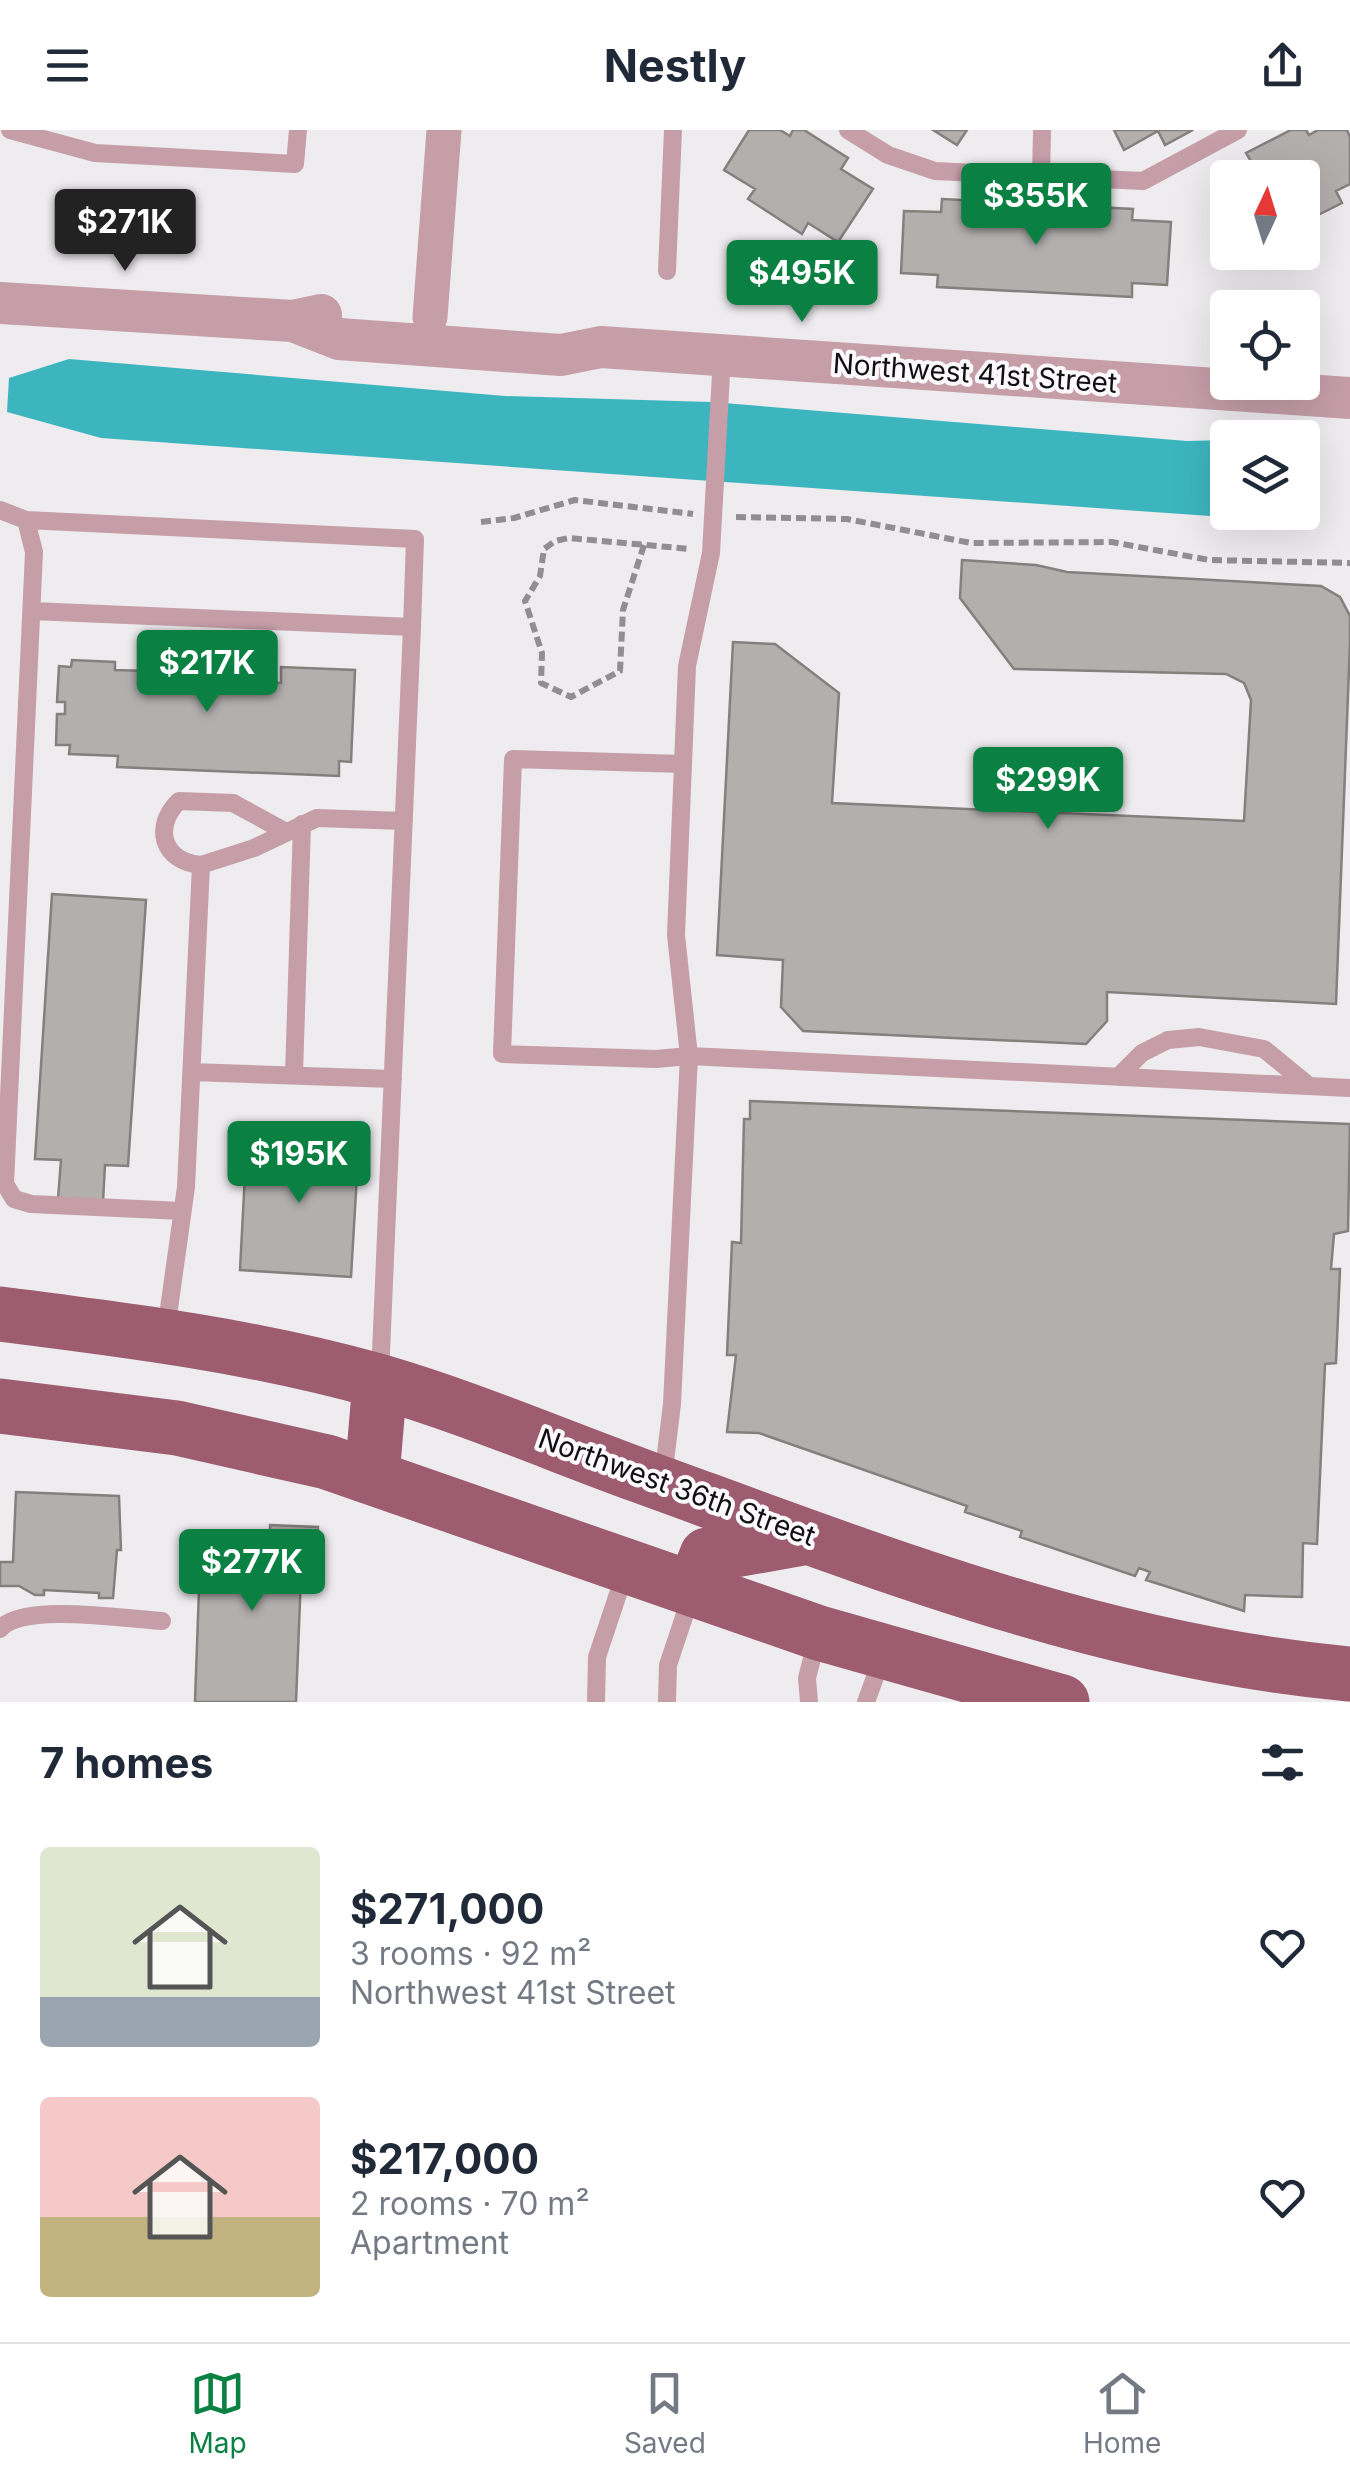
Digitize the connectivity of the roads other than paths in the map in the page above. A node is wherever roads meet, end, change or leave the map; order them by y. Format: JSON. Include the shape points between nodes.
{"nodes":[{"id":1,"x":10,"y":130,"type":"edge"},
{"id":2,"x":298,"y":130,"type":"edge"},
{"id":3,"x":444,"y":130,"type":"edge"},
{"id":4,"x":674,"y":130,"type":"edge"},
{"id":5,"x":848,"y":130,"type":"edge"},
{"id":6,"x":1042,"y":130,"type":"edge"},
{"id":7,"x":1238,"y":130,"type":"edge"},
{"id":8,"x":1041,"y":178,"type":"junction"},
{"id":9,"x":666,"y":271,"type":"dead end"},
{"id":10,"x":0,"y":302,"type":"edge"},
{"id":11,"x":430,"y":317,"type":"junction"},
{"id":12,"x":294,"y":321,"type":"junction"},
{"id":13,"x":601,"y":348,"type":"junction"},
{"id":14,"x":721,"y":367,"type":"junction"},
{"id":15,"x":1350,"y":398,"type":"edge"},
{"id":16,"x":0,"y":510,"type":"edge"},
{"id":17,"x":26,"y":520,"type":"junction"},
{"id":18,"x":32,"y":611,"type":"junction"},
{"id":19,"x":412,"y":627,"type":"junction"},
{"id":20,"x":683,"y":764,"type":"junction"},
{"id":21,"x":404,"y":821,"type":"junction"},
{"id":22,"x":294,"y":828,"type":"junction"},
{"id":23,"x":201,"y":865,"type":"junction"},
{"id":24,"x":689,"y":1056,"type":"junction"},
{"id":25,"x":192,"y":1072,"type":"junction"},
{"id":26,"x":294,"y":1074,"type":"junction"},
{"id":27,"x":1118,"y":1077,"type":"junction"},
{"id":28,"x":392,"y":1078,"type":"junction"},
{"id":29,"x":1308,"y":1086,"type":"junction"},
{"id":30,"x":1350,"y":1088,"type":"edge"},
{"id":31,"x":182,"y":1212,"type":"junction"},
{"id":32,"x":0,"y":1314,"type":"edge"},
{"id":33,"x":165,"y":1335,"type":"junction"},
{"id":34,"x":380,"y":1382,"type":"junction"},
{"id":35,"x":0,"y":1406,"type":"edge"},
{"id":36,"x":372,"y":1476,"type":"junction"},
{"id":37,"x":662,"y":1483,"type":"junction"},
{"id":38,"x":811,"y":1537,"type":"junction"},
{"id":39,"x":566,"y":1543,"type":"junction"},
{"id":40,"x":627,"y":1565,"type":"junction"},
{"id":41,"x":694,"y":1588,"type":"junction"},
{"id":42,"x":162,"y":1621,"type":"dead end"},
{"id":43,"x":0,"y":1628,"type":"edge"},
{"id":44,"x":819,"y":1633,"type":"junction"},
{"id":45,"x":1350,"y":1674,"type":"edge"},
{"id":46,"x":875,"y":1678,"type":"edge"},
{"id":47,"x":596,"y":1702,"type":"edge"},
{"id":48,"x":667,"y":1702,"type":"edge"},
{"id":49,"x":808,"y":1702,"type":"edge"},
{"id":50,"x":1062,"y":1702,"type":"edge"}],
"edges":[{"from":1,"to":2,"type":"lane","via":[[96,152],[295,164]]},
{"from":3,"to":11,"type":"street"},
{"from":4,"to":9,"type":"lane"},
{"from":5,"to":8,"type":"lane","via":[[888,155],[936,172]]},
{"from":6,"to":8,"type":"lane"},
{"from":7,"to":8,"type":"lane","via":[[1142,180]]},
{"from":10,"to":12,"type":"street","name":"Northwest 41st Street"},
{"from":11,"to":12,"type":"street","name":"Northwest 41st Street","via":[[340,311]]},
{"from":11,"to":13,"type":"street","name":"Northwest 41st Street","via":[[561,327]]},
{"from":12,"to":13,"type":"street","name":"Northwest 41st Street","via":[[339,339],[561,355]]},
{"from":13,"to":14,"type":"street","name":"Northwest 41st Street"},
{"from":14,"to":15,"type":"street","name":"Northwest 41st Street"},
{"from":14,"to":20,"type":"lane","via":[[709,567],[690,644]]},
{"from":16,"to":17,"type":"lane"},
{"from":17,"to":18,"type":"lane","via":[[34,552]]},
{"from":17,"to":19,"type":"lane","via":[[415,539]]},
{"from":18,"to":19,"type":"lane"},
{"from":18,"to":31,"type":"lane","via":[[5,1184],[14,1199],[31,1204]]},
{"from":19,"to":21,"type":"lane"},
{"from":20,"to":24,"type":"lane","via":[[676,935]]},
{"from":20,"to":24,"type":"lane","via":[[513,760],[502,1054]]},
{"from":21,"to":22,"type":"lane","via":[[317,818]]},
{"from":21,"to":28,"type":"lane"},
{"from":22,"to":23,"type":"lane"},
{"from":22,"to":23,"type":"lane","via":[[233,804],[179,801],[165,841],[183,864]]},
{"from":22,"to":26,"type":"lane"},
{"from":23,"to":25,"type":"lane"},
{"from":24,"to":27,"type":"lane"},
{"from":24,"to":37,"type":"lane"},
{"from":25,"to":26,"type":"lane"},
{"from":25,"to":31,"type":"lane"},
{"from":26,"to":28,"type":"lane"},
{"from":27,"to":29,"type":"lane"},
{"from":27,"to":29,"type":"lane","via":[[1142,1053],[1168,1040],[1199,1038],[1264,1049]]},
{"from":28,"to":34,"type":"lane"},
{"from":29,"to":30,"type":"lane"},
{"from":31,"to":33,"type":"lane"},
{"from":32,"to":33,"type":"main road","name":"Northwest 36th Street"},
{"from":33,"to":34,"type":"main road","name":"Northwest 36th Street"},
{"from":34,"to":36,"type":"main road"},
{"from":34,"to":37,"type":"main road","name":"Northwest 36th Street"},
{"from":35,"to":36,"type":"main road","via":[[177,1428]]},
{"from":36,"to":39,"type":"main road"},
{"from":37,"to":38,"type":"main road","name":"Northwest 36th Street"},
{"from":37,"to":39,"type":"main road","via":[[649,1514],[627,1531]]},
{"from":38,"to":41,"type":"main road","via":[[708,1556]]},
{"from":38,"to":45,"type":"main road","name":"Northwest 36th Street","via":[[1063,1622],[1229,1659]]},
{"from":39,"to":40,"type":"main road"},
{"from":40,"to":41,"type":"main road"},
{"from":40,"to":47,"type":"lane","via":[[598,1657]]},
{"from":41,"to":44,"type":"main road"},
{"from":41,"to":48,"type":"lane","via":[[668,1665]]},
{"from":42,"to":43,"type":"lane","via":[[40,1614]]},
{"from":44,"to":46,"type":"main road"},
{"from":44,"to":49,"type":"lane"},
{"from":46,"to":50,"type":"main road"}]}
